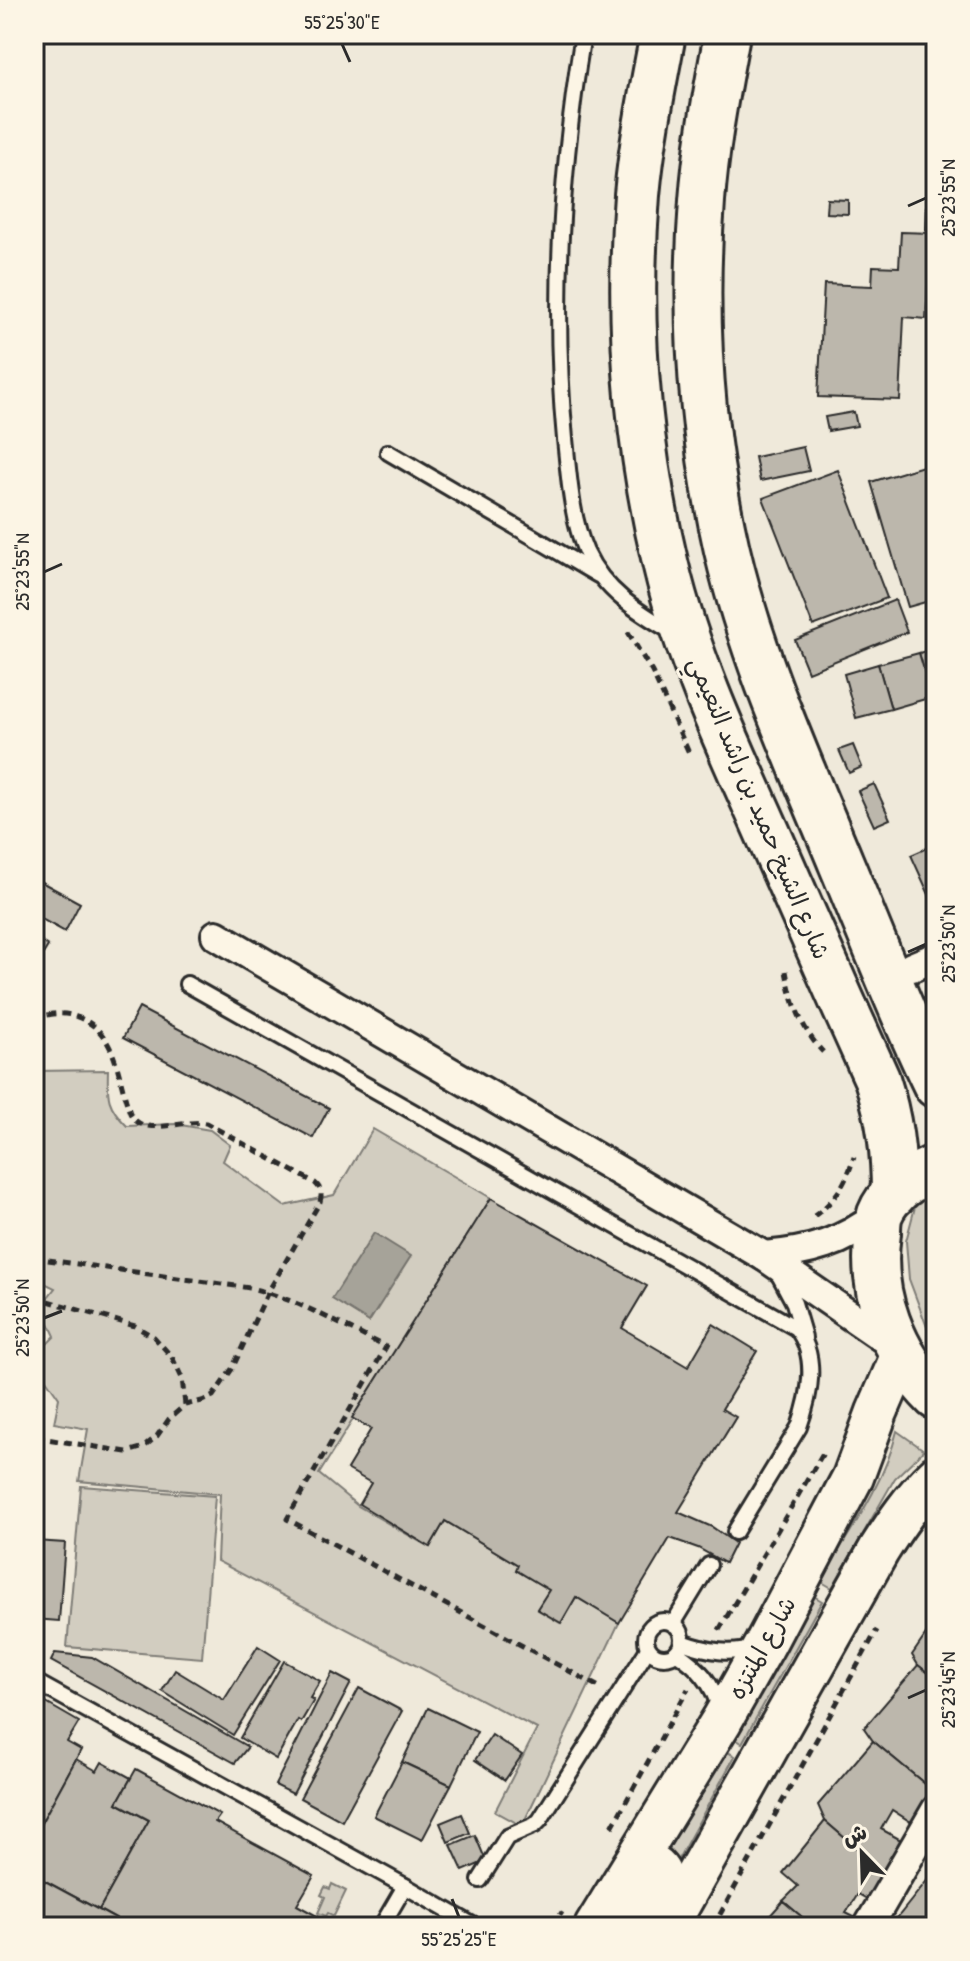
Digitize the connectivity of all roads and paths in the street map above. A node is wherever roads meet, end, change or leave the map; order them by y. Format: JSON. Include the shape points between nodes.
{"nodes":[{"id":1,"x":583,"y":34,"type":"edge"},
{"id":2,"x":663,"y":34,"type":"edge"},
{"id":3,"x":727,"y":34,"type":"edge"},
{"id":4,"x":388,"y":452,"type":"dead end"},
{"id":5,"x":600,"y":576,"type":"junction"},
{"id":6,"x":620,"y":620,"type":"dead end"},
{"id":7,"x":688,"y":641,"type":"junction"},
{"id":8,"x":695,"y":766,"type":"dead end"},
{"id":9,"x":829,"y":833,"type":"junction"},
{"id":10,"x":216,"y":935,"type":"dead end"},
{"id":11,"x":924,"y":962,"type":"edge"},
{"id":12,"x":785,"y":964,"type":"dead end"},
{"id":13,"x":187,"y":984,"type":"dead end"},
{"id":14,"x":936,"y":1016,"type":"edge"},
{"id":15,"x":34,"y":1019,"type":"edge"},
{"id":16,"x":830,"y":1059,"type":"dead end"},
{"id":17,"x":936,"y":1085,"type":"edge"},
{"id":18,"x":855,"y":1150,"type":"dead end"},
{"id":19,"x":936,"y":1167,"type":"edge"},
{"id":20,"x":887,"y":1204,"type":"junction"},
{"id":21,"x":808,"y":1219,"type":"dead end"},
{"id":22,"x":764,"y":1256,"type":"junction"},
{"id":23,"x":34,"y":1258,"type":"edge"},
{"id":24,"x":268,"y":1292,"type":"junction"},
{"id":25,"x":34,"y":1297,"type":"edge"},
{"id":26,"x":804,"y":1338,"type":"junction"},
{"id":27,"x":900,"y":1350,"type":"junction"},
{"id":28,"x":936,"y":1397,"type":"edge"},
{"id":29,"x":185,"y":1405,"type":"junction"},
{"id":30,"x":34,"y":1437,"type":"edge"},
{"id":31,"x":936,"y":1476,"type":"edge"},
{"id":32,"x":735,"y":1532,"type":"dead end"},
{"id":33,"x":709,"y":1565,"type":"dead end"},
{"id":34,"x":884,"y":1617,"type":"dead end"},
{"id":35,"x":673,"y":1624,"type":"junction"},
{"id":36,"x":765,"y":1644,"type":"junction"},
{"id":37,"x":680,"y":1648,"type":"junction"},
{"id":38,"x":648,"y":1649,"type":"junction"},
{"id":39,"x":34,"y":1681,"type":"edge"},
{"id":40,"x":617,"y":1697,"type":"junction"},
{"id":41,"x":722,"y":1720,"type":"junction"},
{"id":42,"x":936,"y":1810,"type":"edge"},
{"id":43,"x":480,"y":1880,"type":"dead end"},
{"id":44,"x":626,"y":1880,"type":"junction"},
{"id":45,"x":405,"y":1886,"type":"junction"},
{"id":46,"x":381,"y":1927,"type":"edge"},
{"id":47,"x":476,"y":1927,"type":"edge"},
{"id":48,"x":595,"y":1927,"type":"edge"},
{"id":49,"x":634,"y":1927,"type":"edge"},
{"id":50,"x":667,"y":1927,"type":"edge"},
{"id":51,"x":713,"y":1927,"type":"edge"},
{"id":52,"x":868,"y":1927,"type":"edge"}],
"edges":[{"from":1,"to":5,"type":"lane","via":[[563,185],[559,338],[570,491],[586,551]]},
{"from":2,"to":7,"type":"main road","name":"شارع الشيخ حميد بن راشد النعيمي","via":[[638,193],[634,345],[651,495]]},
{"from":3,"to":9,"type":"main road","via":[[702,199],[698,270],[704,412],[728,552],[747,620]]},
{"from":4,"to":5,"type":"lane"},
{"from":5,"to":7,"type":"lane","via":[[642,614]]},
{"from":6,"to":8,"type":"path","via":[[652,672]]},
{"from":7,"to":20,"type":"main road","name":"شارع الشيخ حميد بن راشد النعيمي","via":[[714,713],[877,1079],[891,1136]]},
{"from":9,"to":11,"type":"main road"},
{"from":9,"to":17,"type":"main road"},
{"from":10,"to":22,"type":"street"},
{"from":11,"to":14,"type":"main road"},
{"from":12,"to":16,"type":"path","via":[[806,1030]]},
{"from":13,"to":26,"type":"lane","via":[[786,1321]]},
{"from":15,"to":24,"type":"path","via":[[69,1014],[98,1028],[108,1042],[133,1120],[142,1126],[206,1123],[320,1187],[320,1202]]},
{"from":18,"to":21,"type":"path","via":[[848,1178],[835,1198]]},
{"from":19,"to":20,"type":"main road","via":[[917,1175]]},
{"from":20,"to":22,"type":"street","via":[[846,1237]]},
{"from":20,"to":27,"type":"main road","name":"شارع الشيخ حميد بن راشد النعيمي","via":[[875,1249],[877,1285]]},
{"from":22,"to":26,"type":"lane","via":[[785,1286]]},
{"from":22,"to":27,"type":"street"},
{"from":23,"to":24,"type":"path"},
{"from":24,"to":29,"type":"path","via":[[223,1383],[213,1396]]},
{"from":24,"to":40,"type":"path","via":[[386,1347],[287,1519]]},
{"from":25,"to":29,"type":"path","via":[[135,1326],[154,1337],[182,1378]]},
{"from":26,"to":32,"type":"lane","via":[[810,1370],[806,1409]]},
{"from":27,"to":28,"type":"main road","name":"شارع الشيخ حميد بن راشد النعيمي"},
{"from":27,"to":36,"type":"main road","name":"شارع المنتزه","via":[[853,1477]]},
{"from":29,"to":30,"type":"path","via":[[144,1447],[127,1452]]},
{"from":31,"to":50,"type":"main road","via":[[879,1550]]},
{"from":33,"to":35,"type":"lane"},
{"from":34,"to":51,"type":"path"},
{"from":35,"to":37,"type":"lane","via":[[679,1629]]},
{"from":35,"to":38,"type":"lane","via":[[659,1621],[649,1629]]},
{"from":36,"to":37,"type":"lane","via":[[720,1652]]},
{"from":36,"to":41,"type":"main road","name":"شارع المنتزه"},
{"from":37,"to":38,"type":"lane","via":[[663,1658]]},
{"from":37,"to":41,"type":"lane","via":[[708,1680]]},
{"from":38,"to":40,"type":"lane"},
{"from":39,"to":45,"type":"lane"},
{"from":40,"to":43,"type":"lane","via":[[540,1820],[507,1837]]},
{"from":41,"to":44,"type":"main road","name":"شارع المنتزه"},
{"from":42,"to":52,"type":"street"},
{"from":44,"to":48,"type":"main road","name":"شارع المنتزه"},
{"from":44,"to":49,"type":"main road","via":[[651,1866],[661,1878]]},
{"from":45,"to":46,"type":"lane"},
{"from":45,"to":47,"type":"lane"}]}
